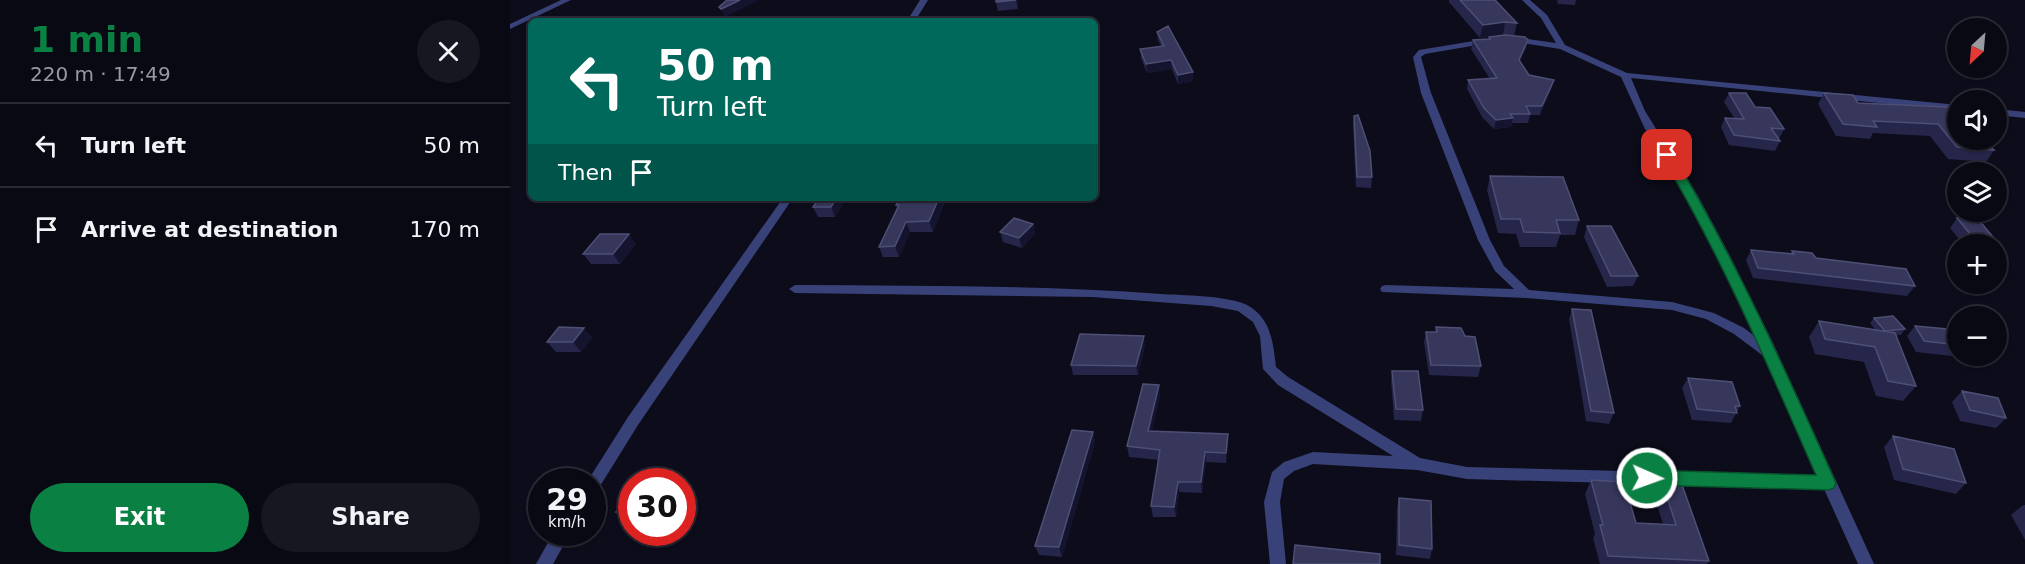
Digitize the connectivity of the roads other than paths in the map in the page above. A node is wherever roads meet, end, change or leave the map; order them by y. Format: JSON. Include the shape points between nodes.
{"nodes":[{"id":1,"x":567,"y":0,"type":"edge"},
{"id":2,"x":924,"y":0,"type":"edge"},
{"id":3,"x":1526,"y":0,"type":"edge"},
{"id":4,"x":528,"y":18,"type":"edge"},
{"id":5,"x":529,"y":18,"type":"edge"},
{"id":6,"x":913,"y":18,"type":"edge"},
{"id":7,"x":510,"y":27,"type":"edge"},
{"id":8,"x":1503,"y":39,"type":"edge"},
{"id":9,"x":1491,"y":40,"type":"edge"},
{"id":10,"x":1562,"y":47,"type":"junction"},
{"id":11,"x":1625,"y":75,"type":"junction"},
{"id":12,"x":1947,"y":107,"type":"edge"},
{"id":13,"x":2007,"y":113,"type":"edge"},
{"id":14,"x":2025,"y":115,"type":"edge"},
{"id":15,"x":786,"y":201,"type":"edge"},
{"id":16,"x":795,"y":289,"type":"dead end"},
{"id":17,"x":1386,"y":289,"type":"dead end"},
{"id":18,"x":1526,"y":294,"type":"junction"},
{"id":19,"x":1770,"y":354,"type":"junction"},
{"id":20,"x":1417,"y":464,"type":"junction"},
{"id":21,"x":603,"y":468,"type":"edge"},
{"id":22,"x":1828,"y":483,"type":"junction"},
{"id":23,"x":555,"y":546,"type":"edge"},
{"id":24,"x":544,"y":564,"type":"edge"},
{"id":25,"x":1278,"y":564,"type":"edge"},
{"id":26,"x":1866,"y":564,"type":"edge"}],
"edges":[{"from":1,"to":5,"type":"street"},
{"from":2,"to":6,"type":"street"},
{"from":3,"to":10,"type":"street","via":[[1544,17]]},
{"from":4,"to":7,"type":"street"},
{"from":8,"to":10,"type":"street"},
{"from":9,"to":18,"type":"street","via":[[1422,52],[1418,57],[1426,93],[1485,240],[1499,268]]},
{"from":10,"to":11,"type":"street"},
{"from":11,"to":12,"type":"street"},
{"from":11,"to":19,"type":"street","via":[[1632,97],[1702,213]]},
{"from":13,"to":14,"type":"street"},
{"from":15,"to":21,"type":"street"},
{"from":16,"to":20,"type":"street","via":[[1092,293],[1241,307],[1258,319],[1266,336],[1270,369],[1283,381]]},
{"from":17,"to":18,"type":"street"},
{"from":18,"to":19,"type":"street","via":[[1672,306],[1710,316]]},
{"from":19,"to":22,"type":"street"},
{"from":20,"to":22,"type":"street","via":[[1467,473]]},
{"from":20,"to":25,"type":"street","via":[[1313,458],[1289,466],[1277,476],[1272,502]]},
{"from":22,"to":26,"type":"street"},
{"from":23,"to":24,"type":"street"}]}
